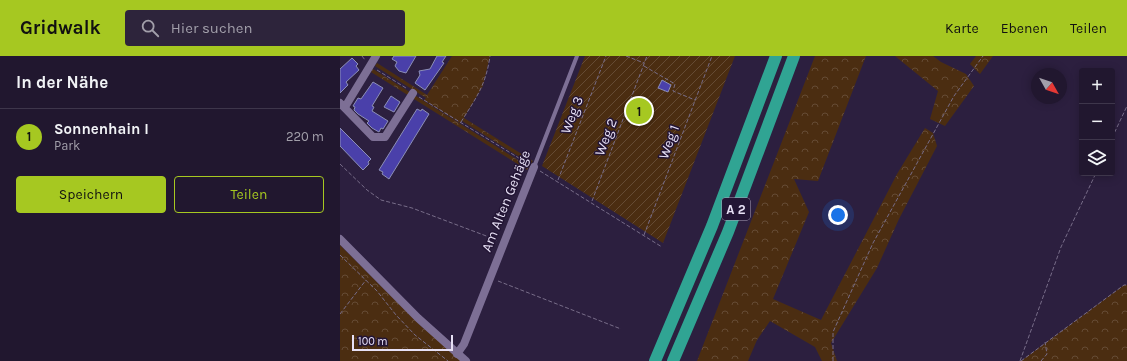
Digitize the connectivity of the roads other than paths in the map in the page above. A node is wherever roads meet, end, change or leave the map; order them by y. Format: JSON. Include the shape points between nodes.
{"nodes":[{"id":1,"x":376,"y":56,"type":"edge"},
{"id":2,"x":577,"y":56,"type":"edge"},
{"id":3,"x":776,"y":56,"type":"edge"},
{"id":4,"x":794,"y":56,"type":"edge"},
{"id":5,"x":413,"y":93,"type":"road end"},
{"id":6,"x":342,"y":105,"type":"edge"},
{"id":7,"x":534,"y":167,"type":"joint"},
{"id":8,"x":340,"y":239,"type":"edge"},
{"id":9,"x":457,"y":354,"type":"junction"},
{"id":10,"x":466,"y":361,"type":"edge"},
{"id":11,"x":655,"y":361,"type":"edge"},
{"id":12,"x":673,"y":361,"type":"edge"}],
"edges":[{"from":1,"to":6,"type":"street"},
{"from":2,"to":7,"type":"lane","name":"Am Alten Gehäge"},
{"from":3,"to":11,"type":"highway","number":"A 2","via":[[712,226]]},
{"from":4,"to":12,"type":"highway","number":"A 2","via":[[728,232]]},
{"from":5,"to":6,"type":"street","via":[[385,137],[373,137]]},
{"from":7,"to":9,"type":"street","name":"Am Alten Gehäge","via":[[464,344]]},
{"from":8,"to":9,"type":"street"},
{"from":9,"to":10,"type":"street"}]}
